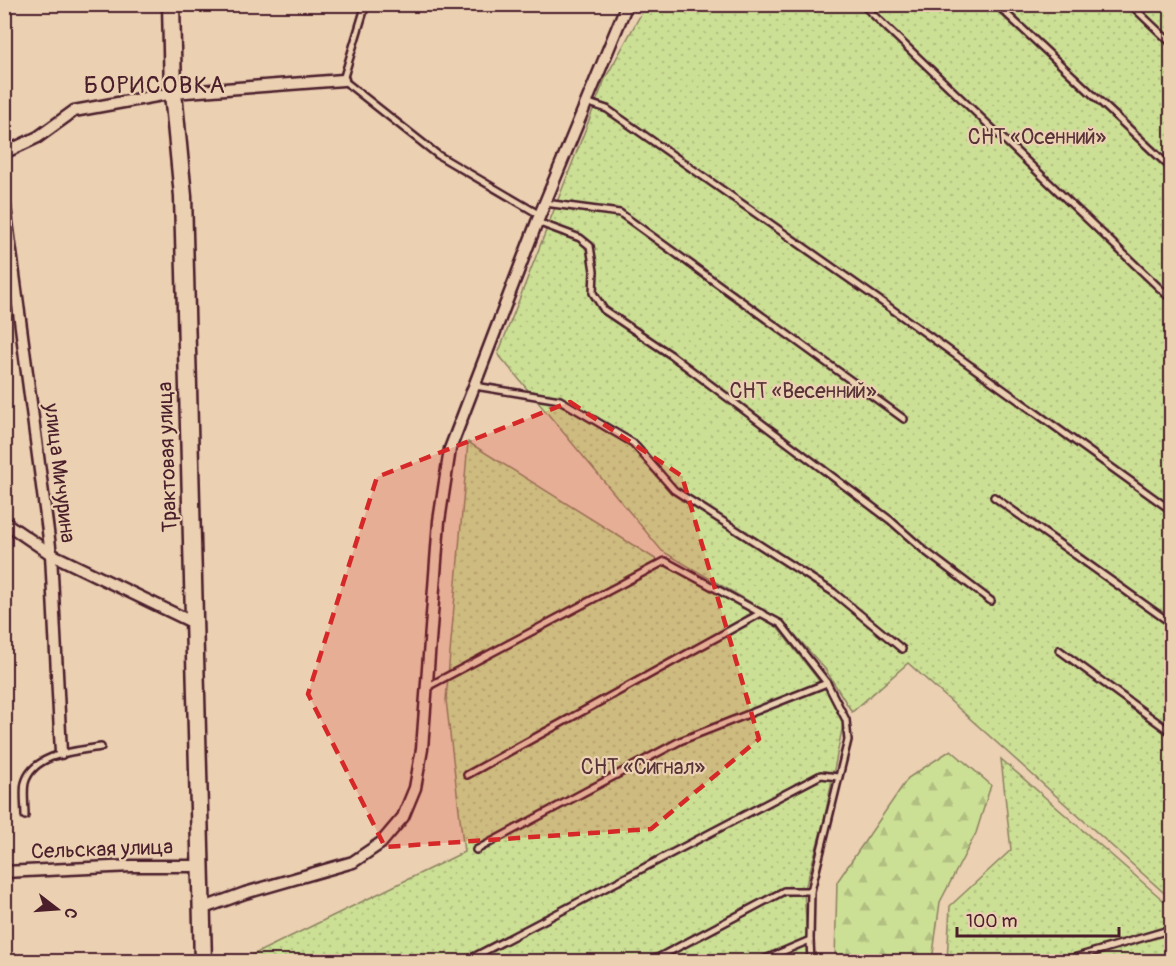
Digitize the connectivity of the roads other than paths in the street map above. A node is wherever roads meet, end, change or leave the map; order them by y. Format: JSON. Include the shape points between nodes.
{"nodes":[{"id":1,"x":171,"y":4,"type":"edge"},
{"id":2,"x":366,"y":4,"type":"edge"},
{"id":3,"x":627,"y":4,"type":"edge"},
{"id":4,"x":862,"y":4,"type":"edge"},
{"id":5,"x":996,"y":4,"type":"edge"},
{"id":6,"x":1130,"y":4,"type":"edge"},
{"id":7,"x":1172,"y":44,"type":"edge"},
{"id":8,"x":343,"y":80,"type":"junction"},
{"id":9,"x":173,"y":93,"type":"junction"},
{"id":10,"x":586,"y":102,"type":"junction"},
{"id":11,"x":4,"y":153,"type":"edge"},
{"id":12,"x":1172,"y":169,"type":"edge"},
{"id":13,"x":4,"y":199,"type":"edge"},
{"id":14,"x":545,"y":203,"type":"junction"},
{"id":15,"x":539,"y":219,"type":"junction"},
{"id":16,"x":1172,"y":300,"type":"edge"},
{"id":17,"x":475,"y":386,"type":"junction"},
{"id":18,"x":904,"y":419,"type":"dead end"},
{"id":19,"x":994,"y":497,"type":"dead end"},
{"id":20,"x":1172,"y":511,"type":"edge"},
{"id":21,"x":4,"y":522,"type":"edge"},
{"id":22,"x":51,"y":554,"type":"junction"},
{"id":23,"x":991,"y":601,"type":"dead end"},
{"id":24,"x":760,"y":613,"type":"junction"},
{"id":25,"x":194,"y":623,"type":"junction"},
{"id":26,"x":1172,"y":624,"type":"edge"},
{"id":27,"x":902,"y":649,"type":"dead end"},
{"id":28,"x":1059,"y":650,"type":"dead end"},
{"id":29,"x":827,"y":683,"type":"junction"},
{"id":30,"x":427,"y":687,"type":"junction"},
{"id":31,"x":1172,"y":733,"type":"edge"},
{"id":32,"x":101,"y":747,"type":"dead end"},
{"id":33,"x":61,"y":753,"type":"junction"},
{"id":34,"x":467,"y":775,"type":"dead end"},
{"id":35,"x":838,"y":777,"type":"junction"},
{"id":36,"x":25,"y":816,"type":"dead end"},
{"id":37,"x":476,"y":850,"type":"dead end"},
{"id":38,"x":201,"y":866,"type":"junction"},
{"id":39,"x":4,"y":872,"type":"edge"},
{"id":40,"x":811,"y":891,"type":"junction"},
{"id":41,"x":201,"y":909,"type":"junction"},
{"id":42,"x":1172,"y":929,"type":"edge"},
{"id":43,"x":810,"y":940,"type":"junction"},
{"id":44,"x":203,"y":962,"type":"edge"},
{"id":45,"x":464,"y":962,"type":"edge"},
{"id":46,"x":650,"y":962,"type":"edge"},
{"id":47,"x":758,"y":962,"type":"edge"},
{"id":48,"x":811,"y":962,"type":"edge"},
{"id":49,"x":1060,"y":962,"type":"edge"}],
"edges":[{"from":1,"to":9,"type":"main road","name":"Трактовая улица"},
{"from":2,"to":8,"type":"lane"},
{"from":3,"to":10,"type":"street"},
{"from":4,"to":16,"type":"lane"},
{"from":5,"to":12,"type":"lane"},
{"from":6,"to":7,"type":"lane"},
{"from":8,"to":9,"type":"street"},
{"from":8,"to":15,"type":"lane","via":[[438,155]]},
{"from":9,"to":11,"type":"street","via":[[74,111],[38,137]]},
{"from":9,"to":25,"type":"main road","name":"Трактовая улица","via":[[183,196]]},
{"from":10,"to":14,"type":"street"},
{"from":10,"to":20,"type":"lane","via":[[607,109]]},
{"from":13,"to":22,"type":"street","name":"улица Мичурина"},
{"from":14,"to":15,"type":"street"},
{"from":14,"to":18,"type":"lane","via":[[620,213]]},
{"from":15,"to":17,"type":"street"},
{"from":15,"to":23,"type":"lane","via":[[590,246],[593,293],[604,310],[690,369]]},
{"from":17,"to":27,"type":"lane","via":[[560,400],[633,443],[674,490],[833,592]]},
{"from":17,"to":30,"type":"street","via":[[449,459],[440,521]]},
{"from":19,"to":26,"type":"lane"},
{"from":21,"to":22,"type":"street"},
{"from":22,"to":25,"type":"street"},
{"from":22,"to":33,"type":"street","name":"улица Мичурина"},
{"from":24,"to":29,"type":"lane","via":[[781,624]]},
{"from":24,"to":30,"type":"lane","via":[[665,561]]},
{"from":24,"to":34,"type":"lane"},
{"from":25,"to":38,"type":"main road","name":"Трактовая улица"},
{"from":28,"to":31,"type":"lane"},
{"from":29,"to":35,"type":"lane","via":[[846,720],[848,740]]},
{"from":29,"to":37,"type":"lane","via":[[680,741]]},
{"from":30,"to":41,"type":"street","via":[[415,788],[403,817],[381,843],[353,862]]},
{"from":32,"to":33,"type":"lane"},
{"from":33,"to":36,"type":"lane","via":[[35,767],[25,782]]},
{"from":35,"to":40,"type":"lane"},
{"from":35,"to":45,"type":"lane","via":[[821,775]]},
{"from":38,"to":39,"type":"street","name":"Сельская улица"},
{"from":38,"to":41,"type":"main road","name":"Трактовая улица"},
{"from":40,"to":43,"type":"lane"},
{"from":40,"to":46,"type":"lane","via":[[784,891]]},
{"from":41,"to":44,"type":"main road","name":"Трактовая улица"},
{"from":42,"to":49,"type":"lane"},
{"from":43,"to":47,"type":"lane"},
{"from":43,"to":48,"type":"lane"}]}
